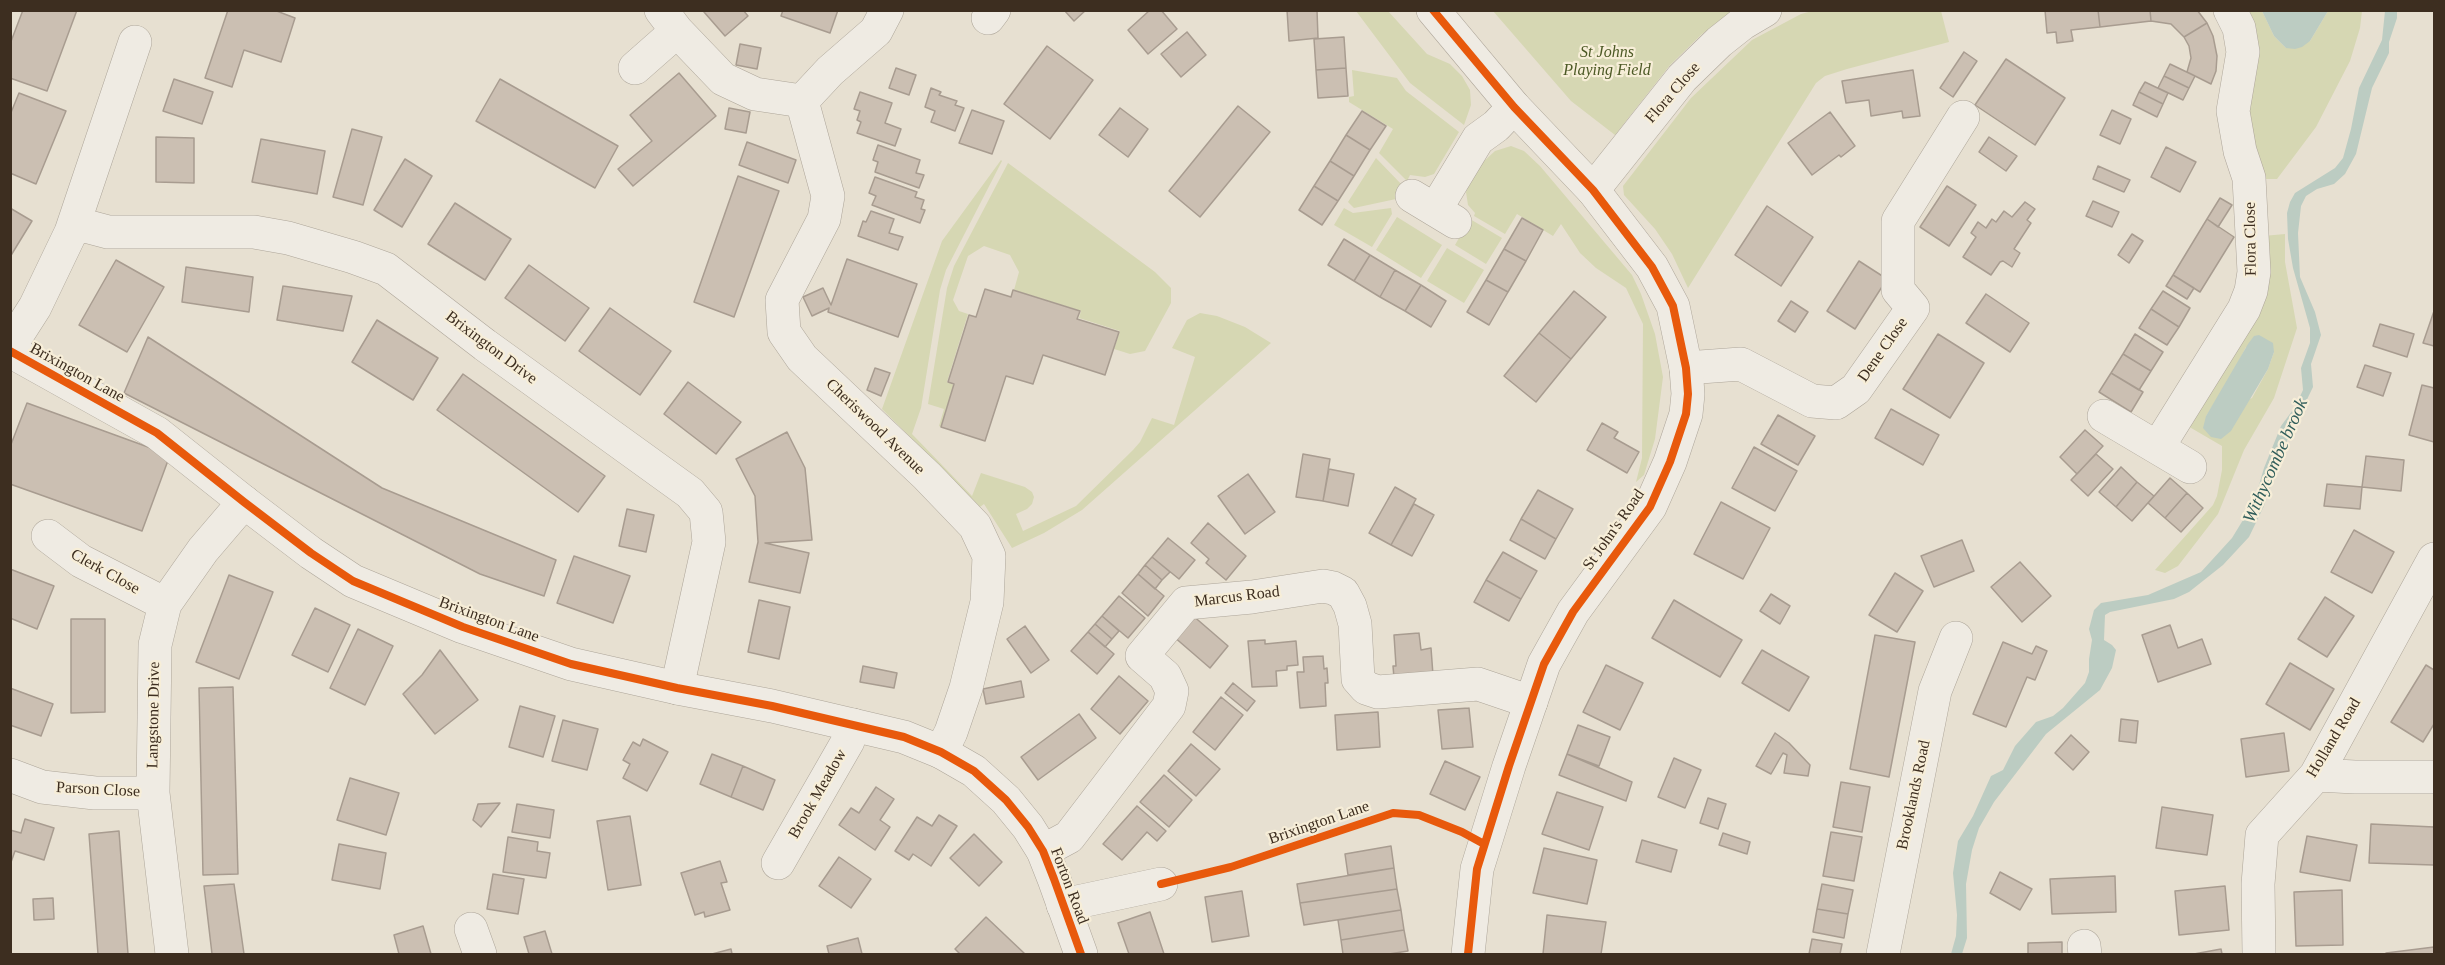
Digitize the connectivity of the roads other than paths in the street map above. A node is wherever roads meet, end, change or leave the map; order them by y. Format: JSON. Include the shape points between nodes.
{"nodes":[{"id":1,"x":887,"y":10,"type":"edge"},
{"id":2,"x":1433,"y":10,"type":"edge"},
{"id":3,"x":1765,"y":10,"type":"edge"},
{"id":4,"x":2229,"y":10,"type":"edge"},
{"id":5,"x":669,"y":21,"type":"edge"},
{"id":6,"x":135,"y":42,"type":"dead end"},
{"id":7,"x":634,"y":68,"type":"dead end"},
{"id":8,"x":802,"y":101,"type":"junction"},
{"id":9,"x":1514,"y":107,"type":"junction"},
{"id":10,"x":1963,"y":117,"type":"dead end"},
{"id":11,"x":1593,"y":190,"type":"junction"},
{"id":12,"x":1434,"y":209,"type":"dead end"},
{"id":13,"x":74,"y":223,"type":"junction"},
{"id":14,"x":10,"y":345,"type":"edge"},
{"id":15,"x":10,"y":351,"type":"edge"},
{"id":16,"x":1686,"y":368,"type":"junction"},
{"id":17,"x":2104,"y":416,"type":"dead end"},
{"id":18,"x":2158,"y":447,"type":"junction"},
{"id":19,"x":2190,"y":466,"type":"dead end"},
{"id":20,"x":244,"y":502,"type":"junction"},
{"id":21,"x":48,"y":536,"type":"dead end"},
{"id":22,"x":2434,"y":560,"type":"edge"},
{"id":23,"x":165,"y":604,"type":"junction"},
{"id":24,"x":1956,"y":638,"type":"dead end"},
{"id":25,"x":676,"y":688,"type":"junction"},
{"id":26,"x":1531,"y":702,"type":"junction"},
{"id":27,"x":853,"y":725,"type":"junction"},
{"id":28,"x":941,"y":752,"type":"junction"},
{"id":29,"x":10,"y":775,"type":"edge"},
{"id":30,"x":2316,"y":775,"type":"junction"},
{"id":31,"x":2434,"y":777,"type":"edge"},
{"id":32,"x":153,"y":793,"type":"junction"},
{"id":33,"x":1006,"y":800,"type":"joint"},
{"id":34,"x":1043,"y":851,"type":"junction"},
{"id":35,"x":778,"y":863,"type":"dead end"},
{"id":36,"x":1161,"y":884,"type":"dead end"},
{"id":37,"x":1064,"y":905,"type":"junction"},
{"id":38,"x":172,"y":954,"type":"edge"},
{"id":39,"x":1081,"y":954,"type":"edge"},
{"id":40,"x":1468,"y":954,"type":"edge"},
{"id":41,"x":1883,"y":954,"type":"edge"},
{"id":42,"x":2259,"y":954,"type":"edge"}],
"edges":[{"from":1,"to":8,"type":"street","via":[[876,31]]},
{"from":2,"to":9,"type":"street","name":"St John's Road"},
{"from":3,"to":11,"type":"street","name":"Flora Close","via":[[1719,42],[1682,78]]},
{"from":4,"to":18,"type":"street","name":"Flora Close","via":[[2239,28],[2242,45],[2233,111],[2249,178],[2254,272],[2244,309]]},
{"from":5,"to":7,"type":"street"},
{"from":5,"to":8,"type":"street","via":[[723,79],[755,94]]},
{"from":6,"to":13,"type":"street"},
{"from":8,"to":28,"type":"street","name":"Cheriswood Avenue","via":[[828,207],[782,300],[784,332],[802,358],[975,526],[989,556],[987,602],[969,677]]},
{"from":9,"to":11,"type":"street","name":"St John's Road"},
{"from":9,"to":12,"type":"street","via":[[1478,139]]},
{"from":10,"to":16,"type":"street","name":"Dene Close","via":[[1898,221],[1898,290],[1913,308],[1856,389],[1836,403],[1812,401],[1741,364]]},
{"from":11,"to":16,"type":"street","name":"St John's Road","via":[[1652,267],[1673,306]]},
{"from":13,"to":14,"type":"street","via":[[34,307]]},
{"from":13,"to":25,"type":"street","name":"Brixington Drive","via":[[108,232],[254,232],[288,238],[386,269],[690,493],[706,512],[709,542]]},
{"from":15,"to":20,"type":"street","name":"Brixington Lane","via":[[157,433]]},
{"from":16,"to":26,"type":"street","name":"St John's Road","via":[[1686,414],[1654,498],[1573,612],[1544,664]]},
{"from":17,"to":18,"type":"street"},
{"from":18,"to":19,"type":"street"},
{"from":20,"to":23,"type":"street","name":"Langstone Drive","via":[[203,550]]},
{"from":20,"to":25,"type":"street","name":"Brixington Lane","via":[[353,580],[463,627],[571,664]]},
{"from":21,"to":23,"type":"street","name":"Clerk Close","via":[[81,561]]},
{"from":22,"to":30,"type":"street","name":"Holland Road"},
{"from":23,"to":32,"type":"street","name":"Langstone Drive","via":[[156,645]]},
{"from":24,"to":41,"type":"street","name":"Brooklands Road","via":[[1935,691]]},
{"from":25,"to":27,"type":"street","name":"Brixington Lane"},
{"from":26,"to":34,"type":"street","name":"Marcus Road","via":[[1478,684],[1378,692],[1366,688],[1358,679],[1355,624],[1350,606],[1342,593],[1333,588],[1323,586],[1186,603],[1142,656],[1165,676],[1172,691],[1169,706],[1069,837]]},
{"from":26,"to":40,"type":"street","name":"St John's Road","via":[[1477,869]]},
{"from":27,"to":28,"type":"street","name":"Brixington Lane","via":[[904,736]]},
{"from":27,"to":35,"type":"street","name":"Brook Meadow","via":[[848,741]]},
{"from":28,"to":33,"type":"street","name":"Brixington Lane","via":[[974,771]]},
{"from":29,"to":32,"type":"street","name":"Parson Close","via":[[42,787],[95,794]]},
{"from":30,"to":31,"type":"street"},
{"from":30,"to":42,"type":"street","name":"Holland Road","via":[[2262,835]]},
{"from":32,"to":38,"type":"street","name":"Langstone Drive"},
{"from":33,"to":34,"type":"street","name":"Forton Road"},
{"from":34,"to":37,"type":"street","name":"Forton Road"},
{"from":36,"to":37,"type":"street"},
{"from":37,"to":39,"type":"street","name":"Forton Road"}]}
